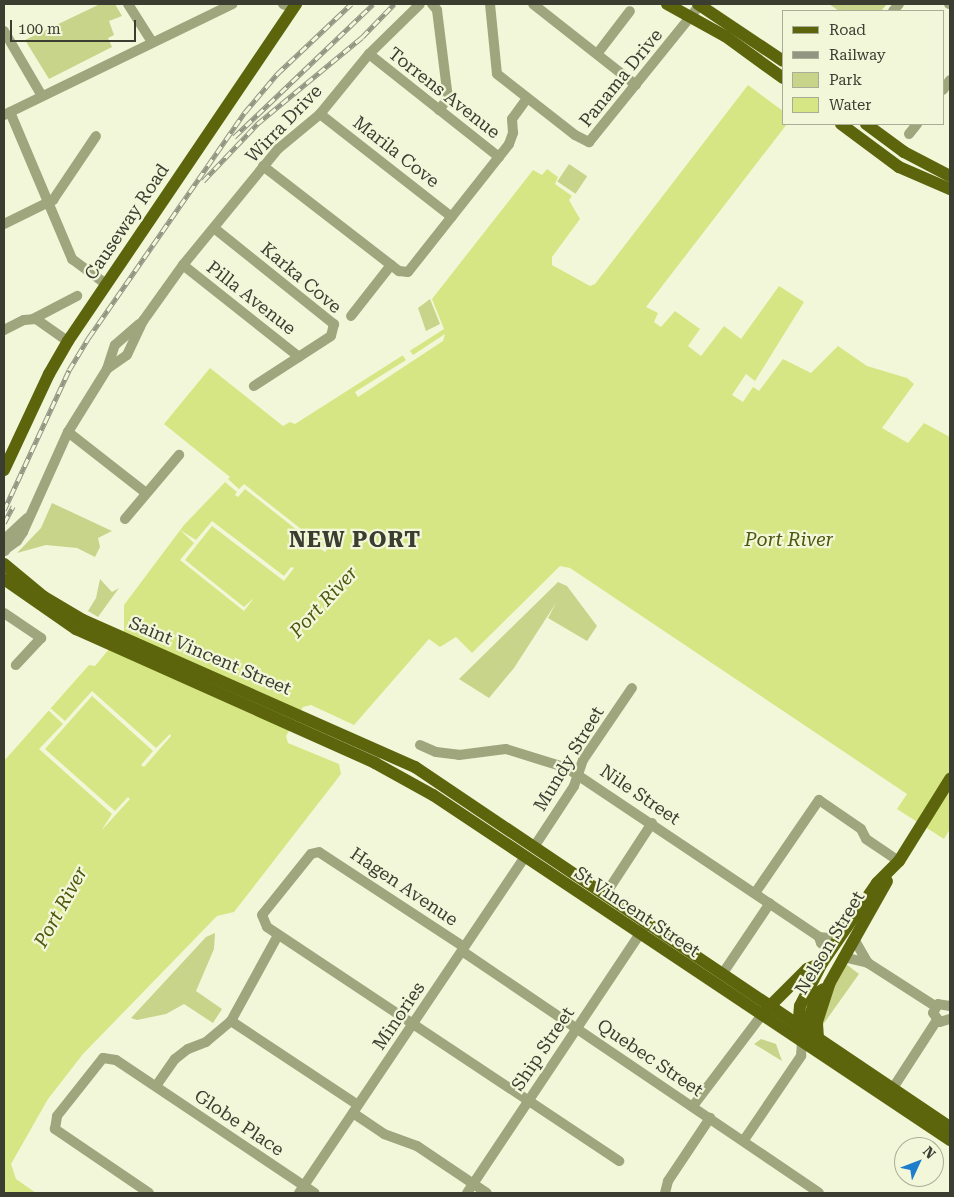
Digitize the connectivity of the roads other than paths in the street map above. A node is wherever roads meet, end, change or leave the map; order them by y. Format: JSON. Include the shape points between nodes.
{"nodes":[{"id":1,"x":128,"y":4,"type":"edge"},
{"id":2,"x":233,"y":4,"type":"edge"},
{"id":3,"x":420,"y":4,"type":"edge"},
{"id":4,"x":432,"y":4,"type":"edge"},
{"id":5,"x":490,"y":4,"type":"edge"},
{"id":6,"x":534,"y":4,"type":"edge"},
{"id":7,"x":667,"y":4,"type":"edge"},
{"id":8,"x":699,"y":4,"type":"edge"},
{"id":9,"x":291,"y":5,"type":"edge"},
{"id":10,"x":630,"y":11,"type":"dead end"},
{"id":11,"x":692,"y":16,"type":"junction"},
{"id":12,"x":4,"y":31,"type":"edge"},
{"id":13,"x":152,"y":42,"type":"junction"},
{"id":14,"x":369,"y":54,"type":"junction"},
{"id":15,"x":597,"y":54,"type":"junction"},
{"id":16,"x":782,"y":60,"type":"edge"},
{"id":17,"x":782,"y":77,"type":"edge"},
{"id":18,"x":636,"y":85,"type":"junction"},
{"id":19,"x":42,"y":96,"type":"junction"},
{"id":20,"x":527,"y":98,"type":"junction"},
{"id":21,"x":439,"y":110,"type":"junction"},
{"id":22,"x":7,"y":113,"type":"edge"},
{"id":23,"x":320,"y":114,"type":"junction"},
{"id":24,"x":842,"y":125,"type":"edge"},
{"id":25,"x":867,"y":125,"type":"edge"},
{"id":26,"x":916,"y":125,"type":"edge"},
{"id":27,"x":909,"y":134,"type":"dead end"},
{"id":28,"x":96,"y":136,"type":"dead end"},
{"id":29,"x":499,"y":157,"type":"junction"},
{"id":30,"x":263,"y":166,"type":"junction"},
{"id":31,"x":950,"y":176,"type":"edge"},
{"id":32,"x":950,"y":189,"type":"edge"},
{"id":33,"x":49,"y":203,"type":"junction"},
{"id":34,"x":452,"y":217,"type":"junction"},
{"id":35,"x":4,"y":224,"type":"edge"},
{"id":36,"x":214,"y":228,"type":"junction"},
{"id":37,"x":183,"y":265,"type":"junction"},
{"id":38,"x":391,"y":265,"type":"junction"},
{"id":39,"x":106,"y":284,"type":"junction"},
{"id":40,"x":77,"y":296,"type":"dead end"},
{"id":41,"x":351,"y":316,"type":"dead end"},
{"id":42,"x":33,"y":319,"type":"junction"},
{"id":43,"x":143,"y":321,"type":"junction"},
{"id":44,"x":4,"y":330,"type":"edge"},
{"id":45,"x":68,"y":340,"type":"junction"},
{"id":46,"x":299,"y":357,"type":"junction"},
{"id":47,"x":107,"y":369,"type":"junction"},
{"id":48,"x":254,"y":386,"type":"dead end"},
{"id":49,"x":68,"y":432,"type":"junction"},
{"id":50,"x":179,"y":455,"type":"dead end"},
{"id":51,"x":4,"y":470,"type":"edge"},
{"id":52,"x":146,"y":493,"type":"junction"},
{"id":53,"x":125,"y":519,"type":"dead end"},
{"id":54,"x":5,"y":550,"type":"edge"},
{"id":55,"x":4,"y":564,"type":"edge"},
{"id":56,"x":4,"y":579,"type":"edge"},
{"id":57,"x":4,"y":614,"type":"edge"},
{"id":58,"x":101,"y":634,"type":"junction"},
{"id":59,"x":16,"y":665,"type":"dead end"},
{"id":60,"x":632,"y":688,"type":"dead end"},
{"id":61,"x":303,"y":715,"type":"joint"},
{"id":62,"x":296,"y":729,"type":"joint"},
{"id":63,"x":420,"y":745,"type":"dead end"},
{"id":64,"x":578,"y":774,"type":"junction"},
{"id":65,"x":950,"y":779,"type":"edge"},
{"id":66,"x":652,"y":823,"type":"junction"},
{"id":67,"x":534,"y":847,"type":"junction"},
{"id":68,"x":524,"y":857,"type":"junction"},
{"id":69,"x":895,"y":865,"type":"junction"},
{"id":70,"x":754,"y":893,"type":"junction"},
{"id":71,"x":605,"y":895,"type":"junction"},
{"id":72,"x":770,"y":903,"type":"junction"},
{"id":73,"x":647,"y":923,"type":"junction"},
{"id":74,"x":278,"y":935,"type":"junction"},
{"id":75,"x":640,"y":935,"type":"junction"},
{"id":76,"x":854,"y":940,"type":"junction"},
{"id":77,"x":834,"y":944,"type":"junction"},
{"id":78,"x":463,"y":949,"type":"junction"},
{"id":79,"x":844,"y":958,"type":"junction"},
{"id":80,"x":822,"y":963,"type":"junction"},
{"id":81,"x":868,"y":963,"type":"junction"},
{"id":82,"x":723,"y":973,"type":"junction"},
{"id":83,"x":829,"y":984,"type":"junction"},
{"id":84,"x":950,"y":1004,"type":"edge"},
{"id":85,"x":771,"y":1005,"type":"junction"},
{"id":86,"x":935,"y":1006,"type":"junction"},
{"id":87,"x":761,"y":1016,"type":"junction"},
{"id":88,"x":950,"y":1019,"type":"edge"},
{"id":89,"x":937,"y":1020,"type":"junction"},
{"id":90,"x":231,"y":1021,"type":"junction"},
{"id":91,"x":412,"y":1024,"type":"junction"},
{"id":92,"x":801,"y":1026,"type":"junction"},
{"id":93,"x":577,"y":1028,"type":"junction"},
{"id":94,"x":818,"y":1038,"type":"junction"},
{"id":95,"x":802,"y":1043,"type":"junction"},
{"id":96,"x":156,"y":1086,"type":"junction"},
{"id":97,"x":893,"y":1088,"type":"junction"},
{"id":98,"x":527,"y":1102,"type":"junction"},
{"id":99,"x":693,"y":1106,"type":"junction"},
{"id":100,"x":356,"y":1109,"type":"junction"},
{"id":101,"x":710,"y":1118,"type":"junction"},
{"id":102,"x":950,"y":1127,"type":"edge"},
{"id":103,"x":744,"y":1140,"type":"junction"},
{"id":104,"x":950,"y":1140,"type":"edge"},
{"id":105,"x":619,"y":1161,"type":"dead end"},
{"id":106,"x":473,"y":1184,"type":"junction"},
{"id":107,"x":302,"y":1190,"type":"edge"},
{"id":108,"x":149,"y":1193,"type":"edge"},
{"id":109,"x":315,"y":1193,"type":"edge"},
{"id":110,"x":467,"y":1193,"type":"edge"},
{"id":111,"x":487,"y":1193,"type":"edge"},
{"id":112,"x":665,"y":1193,"type":"edge"},
{"id":113,"x":819,"y":1193,"type":"edge"}],
"edges":[{"from":1,"to":13,"type":"street"},
{"from":2,"to":13,"type":"street"},
{"from":3,"to":14,"type":"street","name":"Wirra Drive"},
{"from":4,"to":21,"type":"street","via":[[437,10],[448,98]]},
{"from":5,"to":20,"type":"street","name":"Panama Drive","via":[[496,70]]},
{"from":6,"to":15,"type":"street"},
{"from":7,"to":11,"type":"main road"},
{"from":8,"to":11,"type":"street","name":"Panama Drive"},
{"from":8,"to":16,"type":"main road"},
{"from":9,"to":39,"type":"main road","name":"Causeway Road"},
{"from":10,"to":15,"type":"street"},
{"from":11,"to":17,"type":"main road"},
{"from":11,"to":18,"type":"street","name":"Panama Drive"},
{"from":12,"to":19,"type":"street"},
{"from":13,"to":19,"type":"street"},
{"from":14,"to":21,"type":"street","name":"Torrens Avenue"},
{"from":14,"to":23,"type":"street","name":"Wirra Drive"},
{"from":15,"to":18,"type":"street"},
{"from":18,"to":20,"type":"street","name":"Panama Drive","via":[[589,142]]},
{"from":19,"to":22,"type":"street"},
{"from":20,"to":29,"type":"street","via":[[512,119],[513,134]]},
{"from":21,"to":29,"type":"street","name":"Torrens Avenue"},
{"from":22,"to":33,"type":"street"},
{"from":23,"to":30,"type":"street","name":"Wirra Drive"},
{"from":23,"to":34,"type":"street","name":"Marila Cove"},
{"from":24,"to":32,"type":"main road","via":[[899,167]]},
{"from":25,"to":31,"type":"main road","via":[[904,152]]},
{"from":26,"to":27,"type":"street"},
{"from":28,"to":33,"type":"street"},
{"from":29,"to":34,"type":"street"},
{"from":30,"to":36,"type":"street","name":"Wirra Drive"},
{"from":30,"to":38,"type":"street"},
{"from":33,"to":35,"type":"street"},
{"from":33,"to":39,"type":"street","via":[[75,262]]},
{"from":34,"to":38,"type":"street","via":[[408,272],[399,271]]},
{"from":36,"to":37,"type":"street","name":"Wirra Drive"},
{"from":36,"to":46,"type":"street","name":"Karka Cove","via":[[334,324],[331,336]]},
{"from":37,"to":43,"type":"street","name":"Wirra Drive"},
{"from":37,"to":46,"type":"street","name":"Pilla Avenue"},
{"from":38,"to":41,"type":"street"},
{"from":39,"to":45,"type":"main road","name":"Causeway Road"},
{"from":40,"to":42,"type":"street"},
{"from":42,"to":44,"type":"street"},
{"from":42,"to":45,"type":"street"},
{"from":43,"to":47,"type":"street","name":"Wirra Drive","via":[[115,345]]},
{"from":43,"to":47,"type":"street","name":"Wirra Drive","via":[[128,355]]},
{"from":45,"to":51,"type":"main road","name":"Causeway Road"},
{"from":46,"to":48,"type":"street","name":"Karka Cove"},
{"from":47,"to":49,"type":"street","name":"Wirra Drive"},
{"from":49,"to":52,"type":"street"},
{"from":49,"to":54,"type":"street","name":"Wirra Drive","via":[[27,518],[9,535]]},
{"from":50,"to":52,"type":"street"},
{"from":52,"to":53,"type":"street"},
{"from":55,"to":58,"type":"main road","via":[[44,597]]},
{"from":56,"to":58,"type":"main road","via":[[38,605]]},
{"from":57,"to":59,"type":"street","via":[[40,638]]},
{"from":58,"to":61,"type":"main road","name":"Saint Vincent Street"},
{"from":58,"to":62,"type":"main road","name":"Saint Vincent Street"},
{"from":60,"to":64,"type":"street","name":"Mundy Street","via":[[583,760]]},
{"from":61,"to":67,"type":"main road","name":"St Vincent Street","via":[[415,767]]},
{"from":62,"to":68,"type":"main road","name":"St Vincent Street","via":[[392,771]]},
{"from":63,"to":64,"type":"street","name":"Nile Street","via":[[436,752],[459,755],[506,749]]},
{"from":64,"to":66,"type":"street","name":"Nile Street"},
{"from":64,"to":67,"type":"street","name":"Mundy Street","via":[[574,786]]},
{"from":65,"to":69,"type":"main road","name":"Nelson Street"},
{"from":66,"to":70,"type":"street","name":"Nile Street"},
{"from":66,"to":71,"type":"street"},
{"from":67,"to":68,"type":"main road"},
{"from":67,"to":71,"type":"main road","name":"St Vincent Street"},
{"from":68,"to":75,"type":"main road","name":"St Vincent Street"},
{"from":68,"to":78,"type":"street","name":"Minories"},
{"from":69,"to":70,"type":"street","via":[[866,839],[861,829],[818,800]]},
{"from":69,"to":76,"type":"main road","name":"Nelson Street"},
{"from":69,"to":77,"type":"main road","name":"Nelson Street"},
{"from":70,"to":72,"type":"street","name":"Nile Street"},
{"from":71,"to":73,"type":"main road","name":"St Vincent Street"},
{"from":72,"to":77,"type":"street","name":"Nile Street","via":[[819,937],[821,943]]},
{"from":72,"to":82,"type":"street"},
{"from":73,"to":75,"type":"street","name":"Ship Street"},
{"from":73,"to":82,"type":"main road","name":"St Vincent Street"},
{"from":74,"to":78,"type":"street","name":"Hagen Avenue","via":[[262,922],[264,909],[311,854],[325,854]]},
{"from":74,"to":90,"type":"street"},
{"from":74,"to":91,"type":"street"},
{"from":75,"to":87,"type":"main road","name":"St Vincent Street"},
{"from":75,"to":93,"type":"street","name":"Ship Street"},
{"from":76,"to":79,"type":"main road","name":"Nelson Street"},
{"from":76,"to":81,"type":"street"},
{"from":77,"to":80,"type":"main road","name":"Nelson Street"},
{"from":78,"to":91,"type":"street","name":"Minories"},
{"from":78,"to":93,"type":"street","name":"Quebec Street"},
{"from":79,"to":81,"type":"street"},
{"from":79,"to":83,"type":"main road","name":"Nelson Street"},
{"from":80,"to":85,"type":"main road","via":[[807,969]]},
{"from":80,"to":92,"type":"main road","name":"Nelson Street","via":[[804,997]]},
{"from":81,"to":86,"type":"street"},
{"from":82,"to":85,"type":"main road","name":"St Vincent Street"},
{"from":83,"to":92,"type":"main road","name":"Nelson Street","via":[[817,993]]},
{"from":83,"to":94,"type":"main road","via":[[818,1022]]},
{"from":84,"to":86,"type":"street"},
{"from":85,"to":87,"type":"main road"},
{"from":85,"to":92,"type":"main road","name":"St Vincent Street"},
{"from":86,"to":89,"type":"street","via":[[933,1013]]},
{"from":87,"to":95,"type":"main road","name":"St Vincent Street"},
{"from":87,"to":99,"type":"street"},
{"from":88,"to":89,"type":"street"},
{"from":89,"to":97,"type":"street"},
{"from":90,"to":96,"type":"street","via":[[206,1042],[188,1049],[175,1059]]},
{"from":90,"to":100,"type":"street"},
{"from":91,"to":98,"type":"street"},
{"from":91,"to":100,"type":"street","name":"Minories"},
{"from":92,"to":94,"type":"main road","name":"St Vincent Street"},
{"from":92,"to":95,"type":"main road","name":"Nelson Street"},
{"from":93,"to":98,"type":"street","name":"Ship Street"},
{"from":93,"to":99,"type":"street","name":"Quebec Street"},
{"from":94,"to":97,"type":"main road","name":"St Vincent Street"},
{"from":95,"to":103,"type":"street","via":[[801,1056]]},
{"from":95,"to":104,"type":"main road","name":"St Vincent Street"},
{"from":96,"to":107,"type":"street","name":"Globe Place"},
{"from":96,"to":108,"type":"street","name":"Globe Place","via":[[116,1060],[103,1058],[54,1123],[64,1136]]},
{"from":97,"to":102,"type":"main road","name":"St Vincent Street"},
{"from":98,"to":105,"type":"street"},
{"from":98,"to":106,"type":"street","name":"Ship Street"},
{"from":99,"to":101,"type":"street","name":"Quebec Street"},
{"from":100,"to":106,"type":"street","via":[[384,1134],[417,1146]]},
{"from":100,"to":107,"type":"street","name":"Minories"},
{"from":101,"to":103,"type":"street","name":"Quebec Street"},
{"from":101,"to":112,"type":"street","via":[[668,1181]]},
{"from":103,"to":113,"type":"street","name":"Quebec Street"},
{"from":106,"to":110,"type":"street","name":"Ship Street"},
{"from":106,"to":111,"type":"street"},
{"from":107,"to":109,"type":"street","name":"Globe Place"}]}
